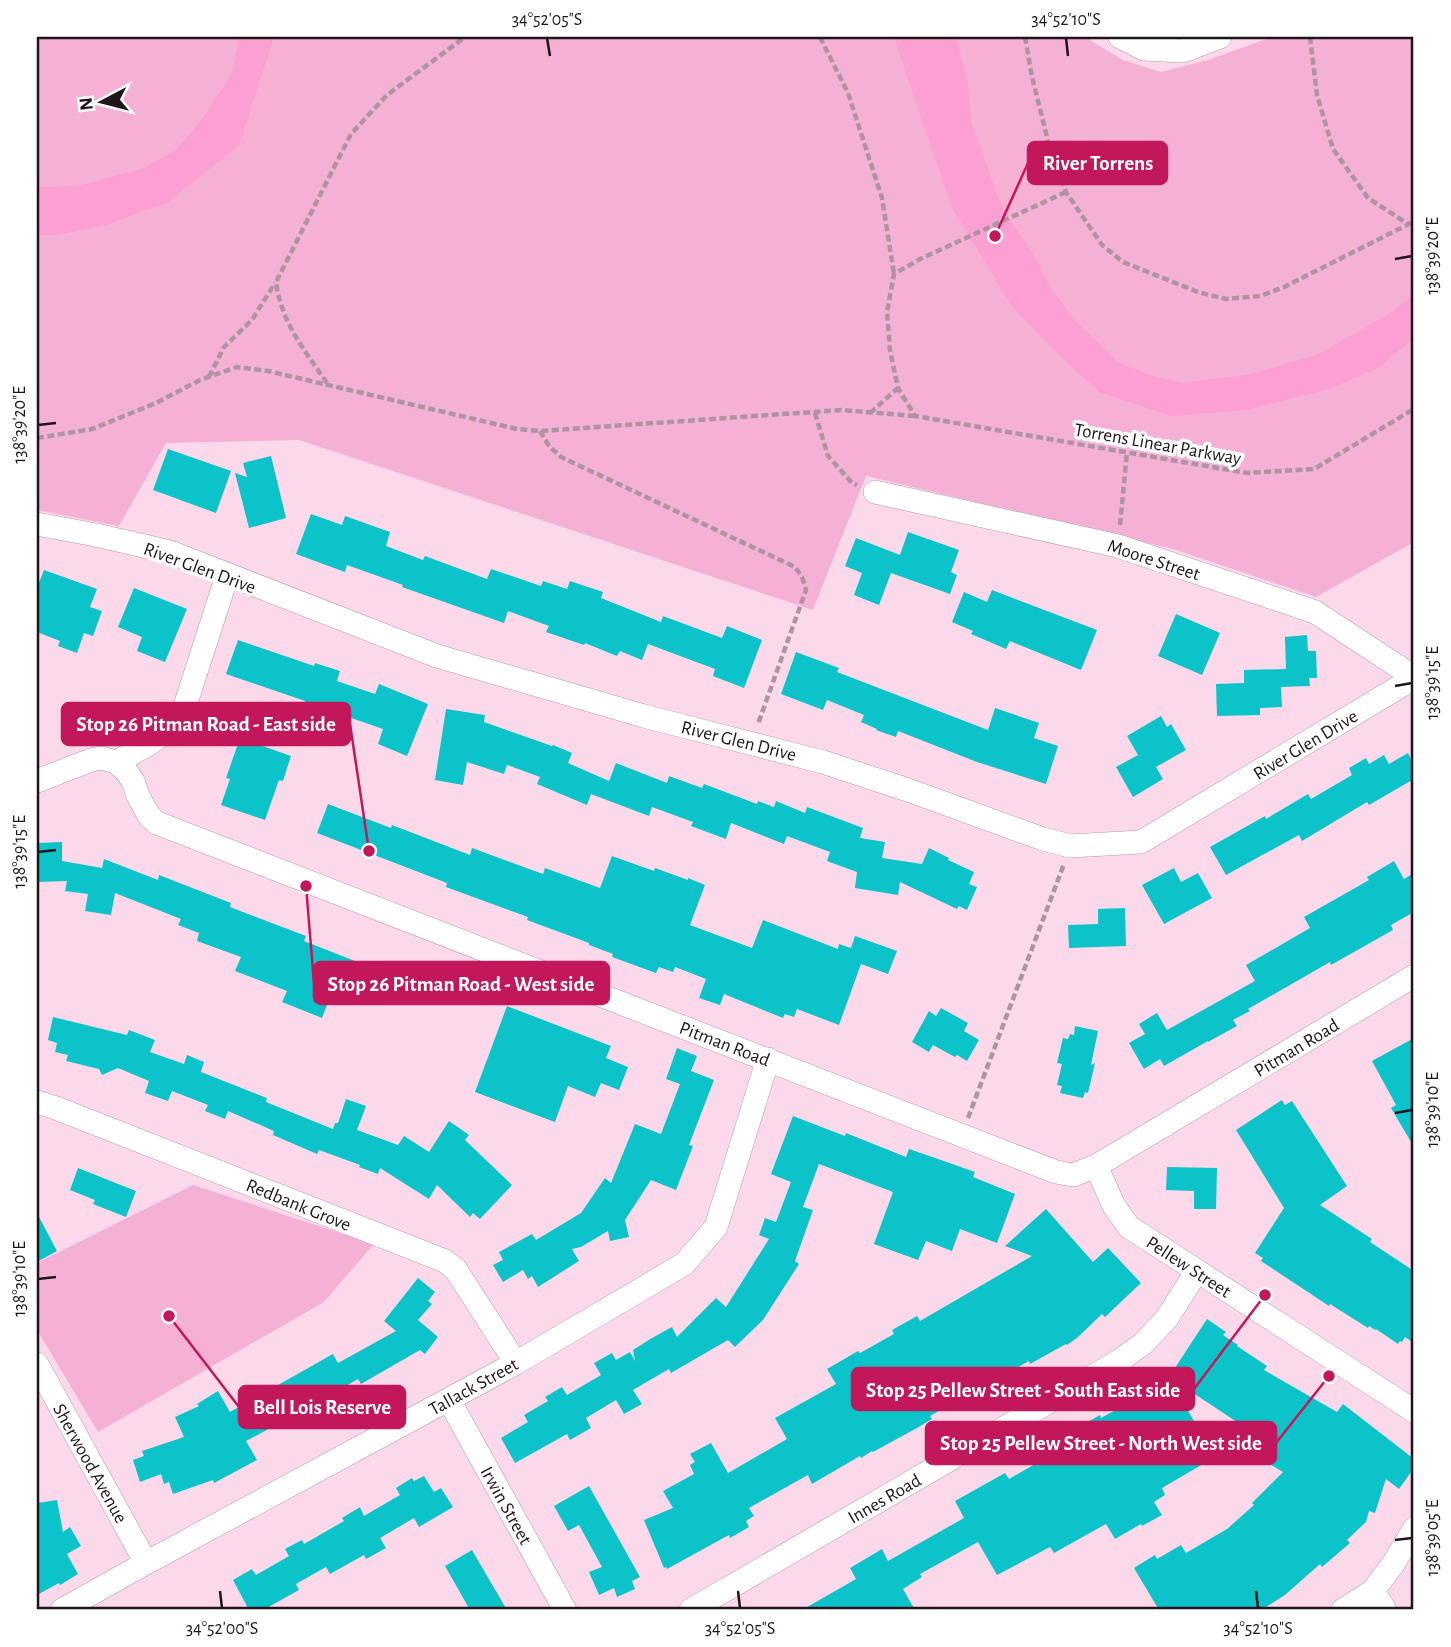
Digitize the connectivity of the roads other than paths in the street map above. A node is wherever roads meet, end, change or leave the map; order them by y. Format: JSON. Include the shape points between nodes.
{"nodes":[{"id":1,"x":1120,"y":37,"type":"edge"},
{"id":2,"x":1220,"y":37,"type":"edge"},
{"id":3,"x":875,"y":492,"type":"road end"},
{"id":4,"x":37,"y":524,"type":"edge"},
{"id":5,"x":227,"y":576,"type":"junction"},
{"id":6,"x":1414,"y":678,"type":"edge"},
{"id":7,"x":116,"y":762,"type":"junction"},
{"id":8,"x":37,"y":781,"type":"edge"},
{"id":9,"x":1414,"y":976,"type":"edge"},
{"id":10,"x":768,"y":1059,"type":"junction"},
{"id":11,"x":37,"y":1102,"type":"edge"},
{"id":12,"x":1096,"y":1166,"type":"junction"},
{"id":13,"x":1197,"y":1271,"type":"junction"},
{"id":14,"x":516,"y":1363,"type":"junction"},
{"id":15,"x":37,"y":1364,"type":"edge"},
{"id":16,"x":449,"y":1400,"type":"junction"},
{"id":17,"x":1414,"y":1411,"type":"edge"},
{"id":18,"x":1414,"y":1529,"type":"edge"},
{"id":19,"x":146,"y":1563,"type":"junction"},
{"id":20,"x":1379,"y":1600,"type":"edge"},
{"id":21,"x":62,"y":1610,"type":"edge"},
{"id":22,"x":565,"y":1610,"type":"edge"},
{"id":23,"x":691,"y":1610,"type":"edge"},
{"id":24,"x":1343,"y":1610,"type":"edge"}],
"edges":[{"from":1,"to":2,"type":"street","via":[[1144,50],[1183,51]]},
{"from":3,"to":6,"type":"street","name":"Moore Street","via":[[1118,546],[1315,612]]},
{"from":4,"to":5,"type":"street","name":"River Glen Drive","via":[[170,552]]},
{"from":5,"to":6,"type":"street","name":"River Glen Drive","via":[[437,656],[823,762],[1070,846],[1141,842]]},
{"from":5,"to":7,"type":"street","via":[[176,723]]},
{"from":7,"to":8,"type":"street","via":[[91,760]]},
{"from":7,"to":10,"type":"street","name":"Pitman Road","via":[[133,781],[157,823]]},
{"from":9,"to":12,"type":"street","name":"Pitman Road"},
{"from":10,"to":12,"type":"street","name":"Pitman Road","via":[[1056,1172],[1073,1175]]},
{"from":10,"to":14,"type":"street","name":"Tallack Street","via":[[716,1227],[684,1264]]},
{"from":11,"to":14,"type":"street","name":"Redbank Grove","via":[[445,1261],[456,1270]]},
{"from":12,"to":13,"type":"street","name":"Pellew Street","via":[[1129,1227]]},
{"from":13,"to":17,"type":"street","name":"Pellew Street"},
{"from":13,"to":23,"type":"street","name":"Innes Road","via":[[1167,1318],[1119,1361]]},
{"from":14,"to":16,"type":"street","name":"Tallack Street"},
{"from":15,"to":19,"type":"street","name":"Sherwood Avenue"},
{"from":16,"to":19,"type":"street","name":"Tallack Street"},
{"from":16,"to":22,"type":"street","name":"Irwin Street"},
{"from":18,"to":20,"type":"street"},
{"from":19,"to":21,"type":"street","name":"Tallack Street"},
{"from":20,"to":24,"type":"street"}]}
